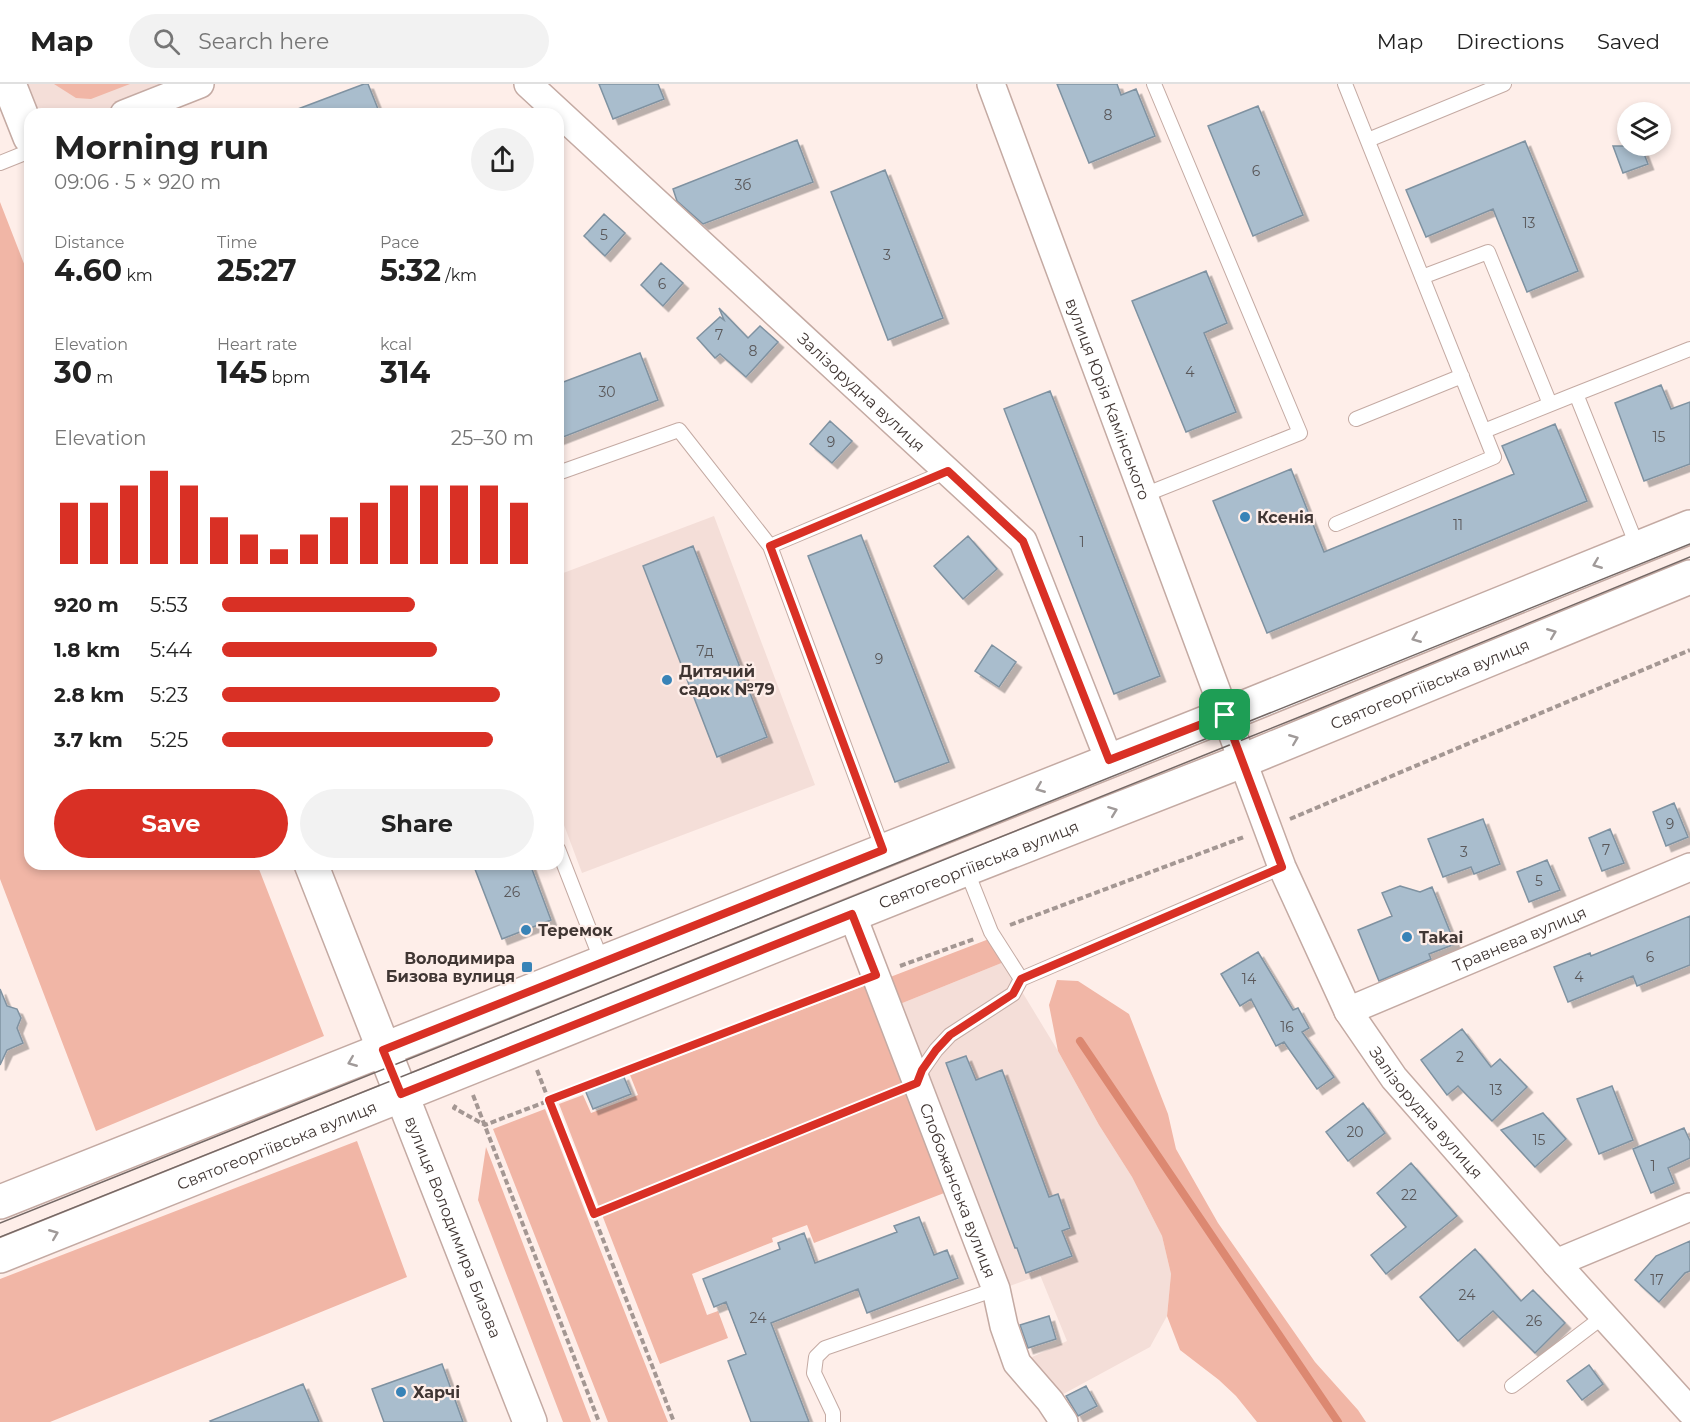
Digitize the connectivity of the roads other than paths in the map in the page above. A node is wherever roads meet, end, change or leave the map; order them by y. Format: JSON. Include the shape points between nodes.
{"nodes":[{"id":1,"x":9,"y":84,"type":"edge"},
{"id":2,"x":200,"y":84,"type":"edge"},
{"id":3,"x":528,"y":84,"type":"edge"},
{"id":4,"x":991,"y":84,"type":"edge"},
{"id":5,"x":1154,"y":84,"type":"edge"},
{"id":6,"x":1345,"y":84,"type":"edge"},
{"id":7,"x":1504,"y":84,"type":"edge"},
{"id":8,"x":139,"y":108,"type":"edge"},
{"id":9,"x":554,"y":108,"type":"edge"},
{"id":10,"x":564,"y":117,"type":"edge"},
{"id":11,"x":24,"y":122,"type":"edge"},
{"id":12,"x":1368,"y":141,"type":"junction"},
{"id":13,"x":24,"y":154,"type":"edge"},
{"id":14,"x":0,"y":163,"type":"edge"},
{"id":15,"x":1422,"y":277,"type":"junction"},
{"id":16,"x":1690,"y":349,"type":"edge"},
{"id":17,"x":1462,"y":376,"type":"junction"},
{"id":18,"x":1576,"y":394,"type":"junction"},
{"id":19,"x":1550,"y":405,"type":"junction"},
{"id":20,"x":1356,"y":419,"type":"dead end"},
{"id":21,"x":1484,"y":431,"type":"junction"},
{"id":22,"x":564,"y":471,"type":"edge"},
{"id":23,"x":948,"y":471,"type":"junction"},
{"id":24,"x":1144,"y":495,"type":"junction"},
{"id":25,"x":1336,"y":524,"type":"dead end"},
{"id":26,"x":1690,"y":527,"type":"edge"},
{"id":27,"x":770,"y":546,"type":"junction"},
{"id":28,"x":1638,"y":548,"type":"junction"},
{"id":29,"x":1690,"y":577,"type":"edge"},
{"id":30,"x":1225,"y":715,"type":"junction"},
{"id":31,"x":1109,"y":760,"type":"junction"},
{"id":32,"x":1242,"y":761,"type":"junction"},
{"id":33,"x":883,"y":850,"type":"junction"},
{"id":34,"x":564,"y":864,"type":"edge"},
{"id":35,"x":1282,"y":867,"type":"junction"},
{"id":36,"x":1690,"y":867,"type":"edge"},
{"id":37,"x":966,"y":868,"type":"junction"},
{"id":38,"x":313,"y":870,"type":"edge"},
{"id":39,"x":852,"y":914,"type":"junction"},
{"id":40,"x":602,"y":962,"type":"junction"},
{"id":41,"x":1021,"y":979,"type":"junction"},
{"id":42,"x":1348,"y":1011,"type":"junction"},
{"id":43,"x":383,"y":1050,"type":"junction"},
{"id":44,"x":917,"y":1083,"type":"junction"},
{"id":45,"x":401,"y":1094,"type":"junction"},
{"id":46,"x":0,"y":1202,"type":"edge"},
{"id":47,"x":1690,"y":1207,"type":"edge"},
{"id":48,"x":0,"y":1256,"type":"edge"},
{"id":49,"x":1556,"y":1263,"type":"junction"},
{"id":50,"x":996,"y":1289,"type":"junction"},
{"id":51,"x":1604,"y":1316,"type":"junction"},
{"id":52,"x":1512,"y":1386,"type":"dead end"},
{"id":53,"x":1690,"y":1411,"type":"edge"},
{"id":54,"x":530,"y":1422,"type":"edge"},
{"id":55,"x":833,"y":1422,"type":"edge"},
{"id":56,"x":1064,"y":1422,"type":"edge"}],
"edges":[{"from":1,"to":11,"type":"main road"},
{"from":2,"to":8,"type":"street"},
{"from":3,"to":9,"type":"street","name":"Залізорудна вулиця"},
{"from":4,"to":24,"type":"street","name":"вулиця Юрія Камінського"},
{"from":5,"to":24,"type":"lane","via":[[1300,433]]},
{"from":6,"to":12,"type":"lane"},
{"from":7,"to":12,"type":"lane"},
{"from":10,"to":23,"type":"street","name":"Залізорудна вулиця"},
{"from":12,"to":15,"type":"lane"},
{"from":13,"to":14,"type":"lane"},
{"from":15,"to":17,"type":"lane"},
{"from":15,"to":19,"type":"lane","via":[[1488,252]]},
{"from":16,"to":18,"type":"lane"},
{"from":17,"to":20,"type":"lane"},
{"from":17,"to":21,"type":"lane"},
{"from":18,"to":19,"type":"lane"},
{"from":18,"to":28,"type":"lane"},
{"from":19,"to":21,"type":"lane"},
{"from":21,"to":25,"type":"lane","via":[[1494,457]]},
{"from":22,"to":27,"type":"lane","via":[[678,429]]},
{"from":23,"to":27,"type":"lane"},
{"from":23,"to":31,"type":"street","name":"Залізорудна вулиця","via":[[1023,541]]},
{"from":24,"to":30,"type":"street","name":"вулиця Юрія Камінського"},
{"from":26,"to":28,"type":"main road"},
{"from":27,"to":33,"type":"lane"},
{"from":28,"to":30,"type":"main road","one_way":true},
{"from":32,"to":29,"type":"main road","name":"Святогеоргіївська вулиця","one_way":true},
{"from":30,"to":31,"type":"main road"},
{"from":30,"to":32,"type":"street","name":"вулиця Юрія Камінського"},
{"from":31,"to":33,"type":"main road","one_way":true},
{"from":32,"to":35,"type":"street","name":"Залізорудна вулиця"},
{"from":37,"to":32,"type":"main road","name":"Святогеоргіївська вулиця","one_way":true},
{"from":33,"to":40,"type":"main road"},
{"from":34,"to":40,"type":"lane"},
{"from":35,"to":41,"type":"lane"},
{"from":35,"to":42,"type":"street","name":"Залізорудна вулиця"},
{"from":36,"to":42,"type":"street","name":"Травнева вулиця"},
{"from":37,"to":39,"type":"main road","name":"Святогеоргіївська вулиця"},
{"from":37,"to":41,"type":"lane","via":[[991,932]]},
{"from":38,"to":43,"type":"main road","name":"вулиця Володимира Бизова"},
{"from":39,"to":44,"type":"street","name":"Слобожанська вулиця"},
{"from":39,"to":45,"type":"main road","name":"Святогеоргіївська вулиця"},
{"from":40,"to":43,"type":"main road"},
{"from":41,"to":44,"type":"lane","via":[[1013,994],[950,1035],[922,1070]]},
{"from":42,"to":49,"type":"street","name":"Залізорудна вулиця","via":[[1394,1078]]},
{"from":43,"to":45,"type":"main road","name":"вулиця Володимира Бизова"},
{"from":43,"to":46,"type":"main road","one_way":true},
{"from":44,"to":50,"type":"street","name":"Слобожанська вулиця"},
{"from":48,"to":45,"type":"main road","name":"Святогеоргіївська вулиця","one_way":true},
{"from":45,"to":54,"type":"main road","name":"вулиця Володимира Бизова"},
{"from":47,"to":49,"type":"street"},
{"from":49,"to":51,"type":"street","name":"Залізорудна вулиця"},
{"from":50,"to":55,"type":"lane","via":[[825,1348],[816,1357],[814,1373]]},
{"from":50,"to":56,"type":"street","name":"Слобожанська вулиця","via":[[1017,1363]]},
{"from":51,"to":52,"type":"lane"},
{"from":51,"to":53,"type":"street","name":"Залізорудна вулиця"}]}
